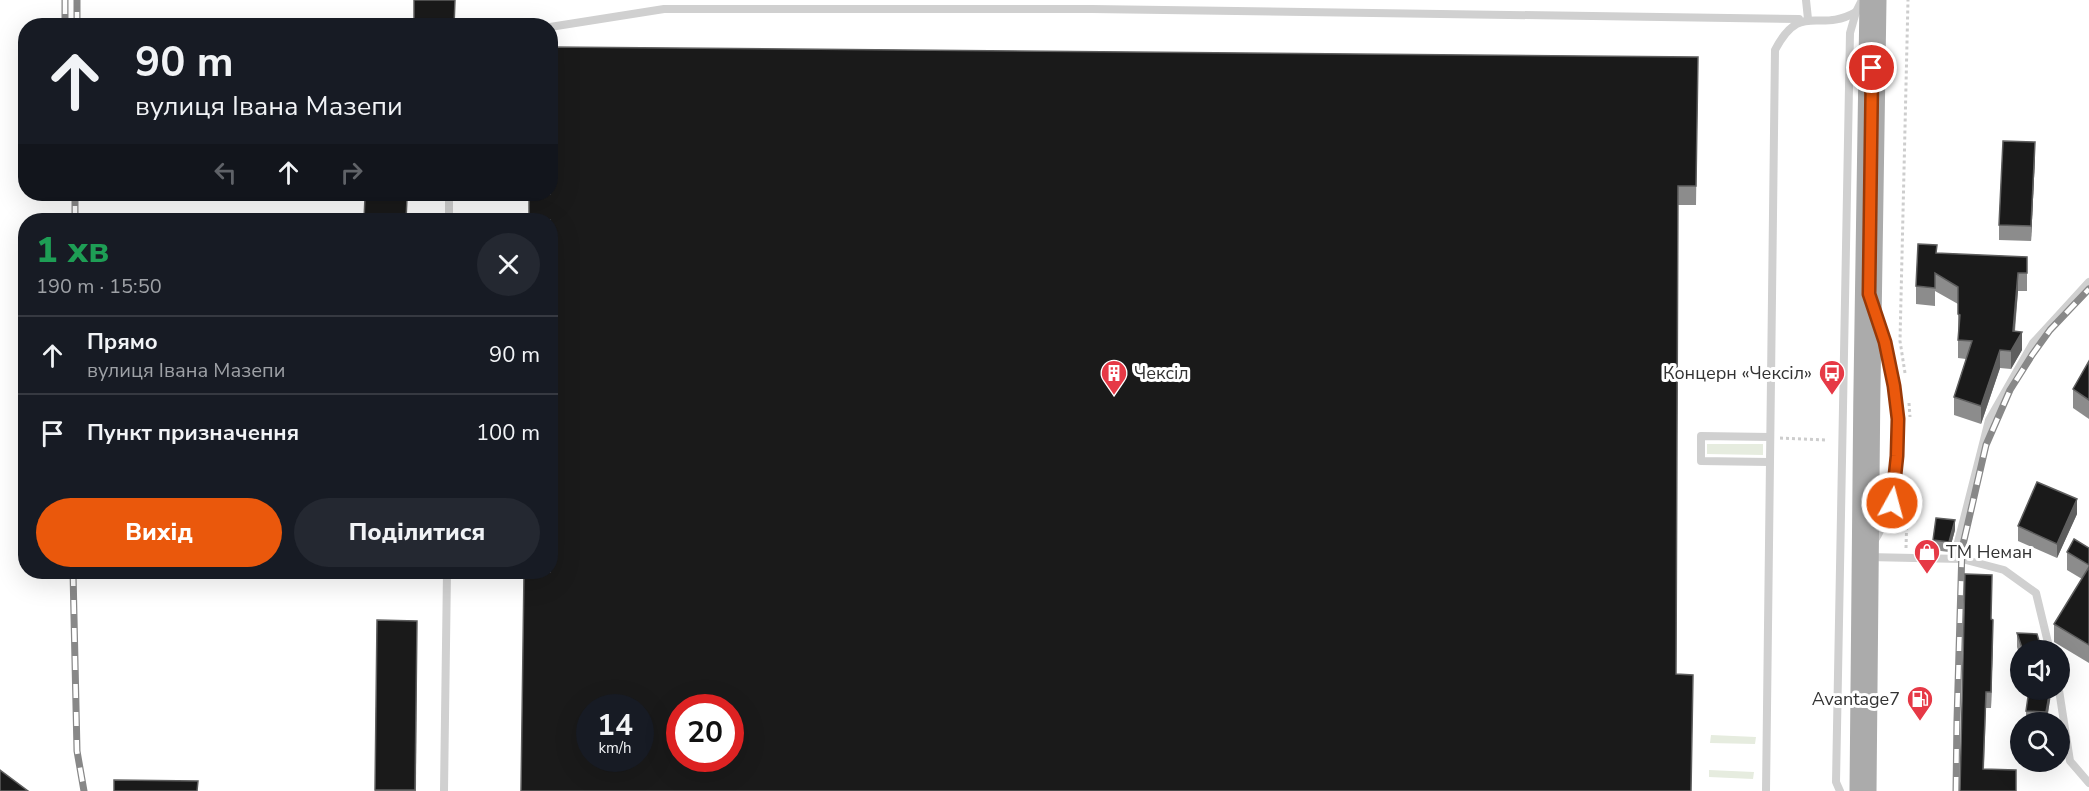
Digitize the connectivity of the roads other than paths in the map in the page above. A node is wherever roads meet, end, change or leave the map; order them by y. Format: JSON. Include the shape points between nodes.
{"nodes":[{"id":1,"x":1806,"y":0,"type":"edge"},
{"id":2,"x":1862,"y":0,"type":"edge"},
{"id":3,"x":1864,"y":6,"type":"edge"},
{"id":4,"x":1804,"y":19,"type":"junction"},
{"id":5,"x":1838,"y":20,"type":"junction"},
{"id":6,"x":558,"y":26,"type":"edge"},
{"id":7,"x":1850,"y":33,"type":"junction"},
{"id":8,"x":2089,"y":282,"type":"edge"},
{"id":9,"x":1770,"y":437,"type":"junction"},
{"id":10,"x":1769,"y":462,"type":"junction"},
{"id":11,"x":1864,"y":557,"type":"junction"},
{"id":12,"x":1954,"y":558,"type":"junction"},
{"id":13,"x":447,"y":579,"type":"edge"},
{"id":14,"x":2047,"y":640,"type":"edge"},
{"id":15,"x":2061,"y":700,"type":"edge"},
{"id":16,"x":2089,"y":783,"type":"edge"},
{"id":17,"x":444,"y":791,"type":"edge"},
{"id":18,"x":1766,"y":791,"type":"edge"},
{"id":19,"x":1840,"y":791,"type":"edge"},
{"id":20,"x":1863,"y":791,"type":"edge"}],
"edges":[{"from":1,"to":4,"type":"lane"},
{"from":2,"to":3,"type":"lane"},
{"from":3,"to":5,"type":"lane"},
{"from":3,"to":7,"type":"lane"},
{"from":3,"to":11,"type":"main road","via":[[1869,294]]},
{"from":4,"to":5,"type":"lane"},
{"from":4,"to":6,"type":"lane","via":[[1092,9],[664,9]]},
{"from":4,"to":9,"type":"lane","via":[[1789,27],[1774,50]]},
{"from":5,"to":7,"type":"lane"},
{"from":7,"to":19,"type":"lane","via":[[1836,782]]},
{"from":8,"to":12,"type":"lane","via":[[2032,344],[1989,420]]},
{"from":9,"to":10,"type":"lane"},
{"from":9,"to":10,"type":"lane","via":[[1701,436],[1701,461]]},
{"from":10,"to":18,"type":"lane"},
{"from":11,"to":12,"type":"lane"},
{"from":11,"to":20,"type":"main road"},
{"from":12,"to":14,"type":"lane","via":[[2004,570],[2036,592]]},
{"from":13,"to":17,"type":"lane"},
{"from":15,"to":16,"type":"lane","via":[[2070,761]]}]}
